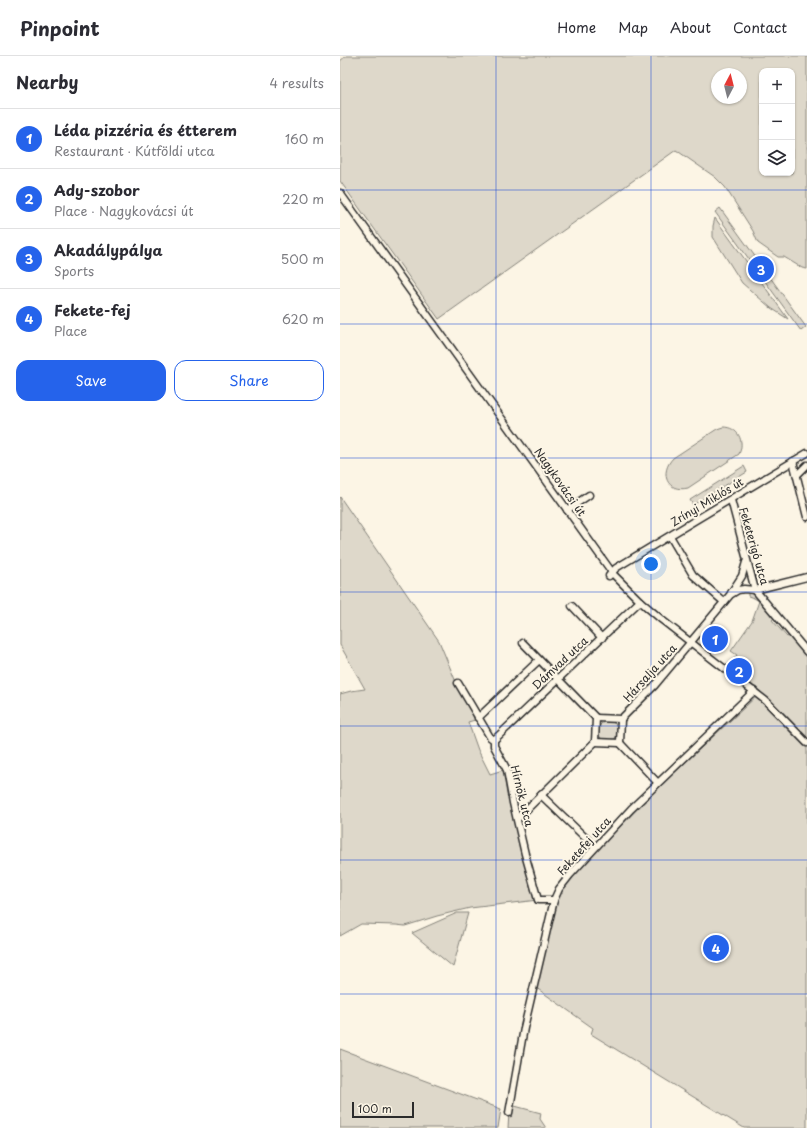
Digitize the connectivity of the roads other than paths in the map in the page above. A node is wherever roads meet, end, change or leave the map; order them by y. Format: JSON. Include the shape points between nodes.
{"nodes":[{"id":1,"x":340,"y":193,"type":"edge"},
{"id":2,"x":807,"y":453,"type":"edge"},
{"id":3,"x":793,"y":461,"type":"junction"},
{"id":4,"x":807,"y":465,"type":"edge"},
{"id":5,"x":796,"y":475,"type":"junction"},
{"id":6,"x":589,"y":495,"type":"dead end"},
{"id":7,"x":731,"y":500,"type":"junction"},
{"id":8,"x":567,"y":510,"type":"junction"},
{"id":9,"x":807,"y":517,"type":"edge"},
{"id":10,"x":670,"y":536,"type":"junction"},
{"id":11,"x":746,"y":558,"type":"junction"},
{"id":12,"x":613,"y":573,"type":"junction"},
{"id":13,"x":807,"y":577,"type":"edge"},
{"id":14,"x":755,"y":590,"type":"junction"},
{"id":15,"x":730,"y":594,"type":"junction"},
{"id":16,"x":640,"y":601,"type":"junction"},
{"id":17,"x":724,"y":602,"type":"junction"},
{"id":18,"x":572,"y":606,"type":"dead end"},
{"id":19,"x":602,"y":638,"type":"junction"},
{"id":20,"x":692,"y":641,"type":"junction"},
{"id":21,"x":523,"y":644,"type":"dead end"},
{"id":22,"x":807,"y":652,"type":"edge"},
{"id":23,"x":539,"y":660,"type":"junction"},
{"id":24,"x":558,"y":679,"type":"junction"},
{"id":25,"x":458,"y":684,"type":"dead end"},
{"id":26,"x":754,"y":691,"type":"junction"},
{"id":27,"x":478,"y":718,"type":"junction"},
{"id":28,"x":596,"y":718,"type":"junction"},
{"id":29,"x":621,"y":720,"type":"junction"},
{"id":30,"x":494,"y":740,"type":"junction"},
{"id":31,"x":595,"y":742,"type":"junction"},
{"id":32,"x":807,"y":742,"type":"edge"},
{"id":33,"x":620,"y":743,"type":"junction"},
{"id":34,"x":657,"y":782,"type":"junction"},
{"id":35,"x":541,"y":796,"type":"junction"},
{"id":36,"x":517,"y":819,"type":"junction"},
{"id":37,"x":595,"y":848,"type":"junction"},
{"id":38,"x":554,"y":900,"type":"junction"},
{"id":39,"x":509,"y":1113,"type":"dead end"}],
"edges":[{"from":1,"to":8,"type":"street","name":"Nagykovácsi út"},
{"from":2,"to":3,"type":"street","name":"Zrínyi Miklós út"},
{"from":3,"to":5,"type":"street"},
{"from":3,"to":7,"type":"street","name":"Zrínyi Miklós út"},
{"from":4,"to":5,"type":"street"},
{"from":5,"to":9,"type":"street"},
{"from":6,"to":8,"type":"street"},
{"from":7,"to":10,"type":"street","name":"Zrínyi Miklós út"},
{"from":7,"to":11,"type":"street","name":"Feketerigó utca"},
{"from":8,"to":12,"type":"street","name":"Nagykovácsi út"},
{"from":10,"to":12,"type":"street","name":"Zrínyi Miklós út"},
{"from":10,"to":17,"type":"street","via":[[693,575]]},
{"from":11,"to":14,"type":"street","name":"Feketerigó utca"},
{"from":11,"to":15,"type":"street","name":"Hársalja utca","via":[[742,576]]},
{"from":12,"to":16,"type":"street","name":"Nagykovácsi út"},
{"from":13,"to":14,"type":"street"},
{"from":14,"to":15,"type":"street","via":[[744,589]]},
{"from":14,"to":22,"type":"street","name":"Feketerigó utca"},
{"from":15,"to":17,"type":"street","name":"Hársalja utca"},
{"from":16,"to":19,"type":"street","name":"Dámvad utca"},
{"from":16,"to":20,"type":"street","name":"Nagykovácsi út"},
{"from":17,"to":20,"type":"street","name":"Hársalja utca"},
{"from":18,"to":19,"type":"street"},
{"from":19,"to":24,"type":"street","name":"Dámvad utca"},
{"from":20,"to":26,"type":"street","name":"Nagykovácsi út"},
{"from":20,"to":29,"type":"street","name":"Hársalja utca"},
{"from":21,"to":23,"type":"street"},
{"from":23,"to":24,"type":"street"},
{"from":23,"to":27,"type":"street"},
{"from":24,"to":28,"type":"street"},
{"from":24,"to":30,"type":"street","name":"Dámvad utca"},
{"from":25,"to":27,"type":"street","name":"Hírnök utca"},
{"from":26,"to":32,"type":"street","name":"Nagykovácsi út"},
{"from":26,"to":34,"type":"street","name":"Feketefej utca"},
{"from":27,"to":30,"type":"street","name":"Hírnök utca"},
{"from":28,"to":29,"type":"street"},
{"from":28,"to":31,"type":"street"},
{"from":29,"to":33,"type":"street"},
{"from":30,"to":36,"type":"street","name":"Hírnök utca","via":[[494,746],[507,770]]},
{"from":31,"to":33,"type":"street"},
{"from":31,"to":35,"type":"street"},
{"from":33,"to":34,"type":"street"},
{"from":34,"to":37,"type":"street","name":"Feketefej utca"},
{"from":35,"to":36,"type":"street"},
{"from":35,"to":37,"type":"street"},
{"from":36,"to":38,"type":"street","name":"Hírnök utca","via":[[538,900]]},
{"from":37,"to":38,"type":"street","name":"Feketefej utca","via":[[566,879]]},
{"from":38,"to":39,"type":"street","name":"Feketefej utca","via":[[524,1028]]}]}
